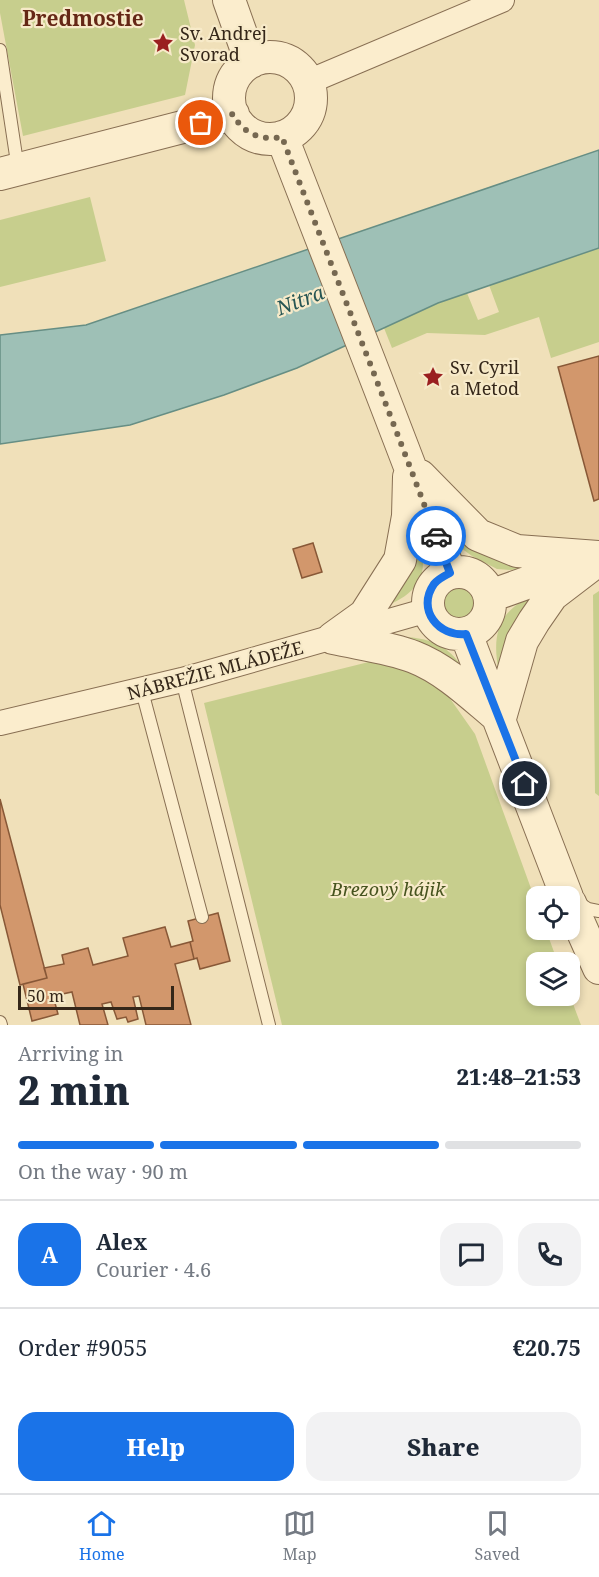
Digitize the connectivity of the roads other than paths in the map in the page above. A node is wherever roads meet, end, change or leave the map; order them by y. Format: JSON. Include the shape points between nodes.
{"nodes":[{"id":1,"x":229,"y":0,"type":"edge"},
{"id":2,"x":502,"y":0,"type":"edge"},
{"id":3,"x":0,"y":50,"type":"edge"},
{"id":4,"x":251,"y":62,"type":"junction"},
{"id":5,"x":308,"y":82,"type":"junction"},
{"id":6,"x":233,"y":114,"type":"junction"},
{"id":7,"x":282,"y":137,"type":"junction"},
{"id":8,"x":9,"y":172,"type":"edge"},
{"id":9,"x":409,"y":464,"type":"junction"},
{"id":10,"x":599,"y":558,"type":"edge"},
{"id":11,"x":450,"y":573,"type":"junction"},
{"id":12,"x":490,"y":596,"type":"junction"},
{"id":13,"x":429,"y":610,"type":"junction"},
{"id":14,"x":466,"y":634,"type":"junction"},
{"id":15,"x":333,"y":638,"type":"junction"},
{"id":16,"x":182,"y":680,"type":"junction"},
{"id":17,"x":142,"y":691,"type":"junction"},
{"id":18,"x":500,"y":718,"type":"junction"},
{"id":19,"x":0,"y":723,"type":"edge"},
{"id":20,"x":563,"y":886,"type":"edge"},
{"id":21,"x":580,"y":905,"type":"edge"},
{"id":22,"x":599,"y":911,"type":"edge"},
{"id":23,"x":202,"y":917,"type":"dead end"},
{"id":24,"x":580,"y":921,"type":"edge"},
{"id":25,"x":597,"y":953,"type":"edge"},
{"id":26,"x":269,"y":1025,"type":"edge"}],
"edges":[{"from":1,"to":4,"type":"street"},
{"from":2,"to":5,"type":"street"},
{"from":3,"to":8,"type":"lane"},
{"from":4,"to":5,"type":"street","via":[[266,57],[282,58],[296,66]]},
{"from":4,"to":6,"type":"street","via":[[239,72],[231,87]]},
{"from":5,"to":7,"type":"street","via":[[311,101],[307,115],[299,127]]},
{"from":6,"to":7,"type":"street","via":[[253,135]]},
{"from":6,"to":8,"type":"street"},
{"from":7,"to":9,"type":"street"},
{"from":9,"to":10,"type":"street","via":[[478,535],[517,551]]},
{"from":9,"to":11,"type":"street"},
{"from":9,"to":15,"type":"street","via":[[408,516],[400,560],[365,615]]},
{"from":10,"to":12,"type":"street"},
{"from":10,"to":18,"type":"street","via":[[552,595],[534,621],[522,641]]},
{"from":11,"to":12,"type":"street","via":[[471,574],[486,586]]},
{"from":11,"to":13,"type":"street","via":[[432,587]]},
{"from":12,"to":14,"type":"street","via":[[486,620]]},
{"from":13,"to":14,"type":"street","via":[[442,630]]},
{"from":13,"to":15,"type":"street","name":"NÁBREŽIE MLÁDEŽE"},
{"from":14,"to":18,"type":"street"},
{"from":15,"to":16,"type":"street","name":"NÁBREŽIE MLÁDEŽE"},
{"from":15,"to":18,"type":"street","via":[[414,657],[434,667]]},
{"from":16,"to":17,"type":"street","name":"NÁBREŽIE MLÁDEŽE"},
{"from":16,"to":26,"type":"lane"},
{"from":17,"to":19,"type":"street","name":"NÁBREŽIE MLÁDEŽE"},
{"from":17,"to":23,"type":"lane"},
{"from":18,"to":20,"type":"street"},
{"from":21,"to":22,"type":"lane"},
{"from":24,"to":25,"type":"street"}]}
